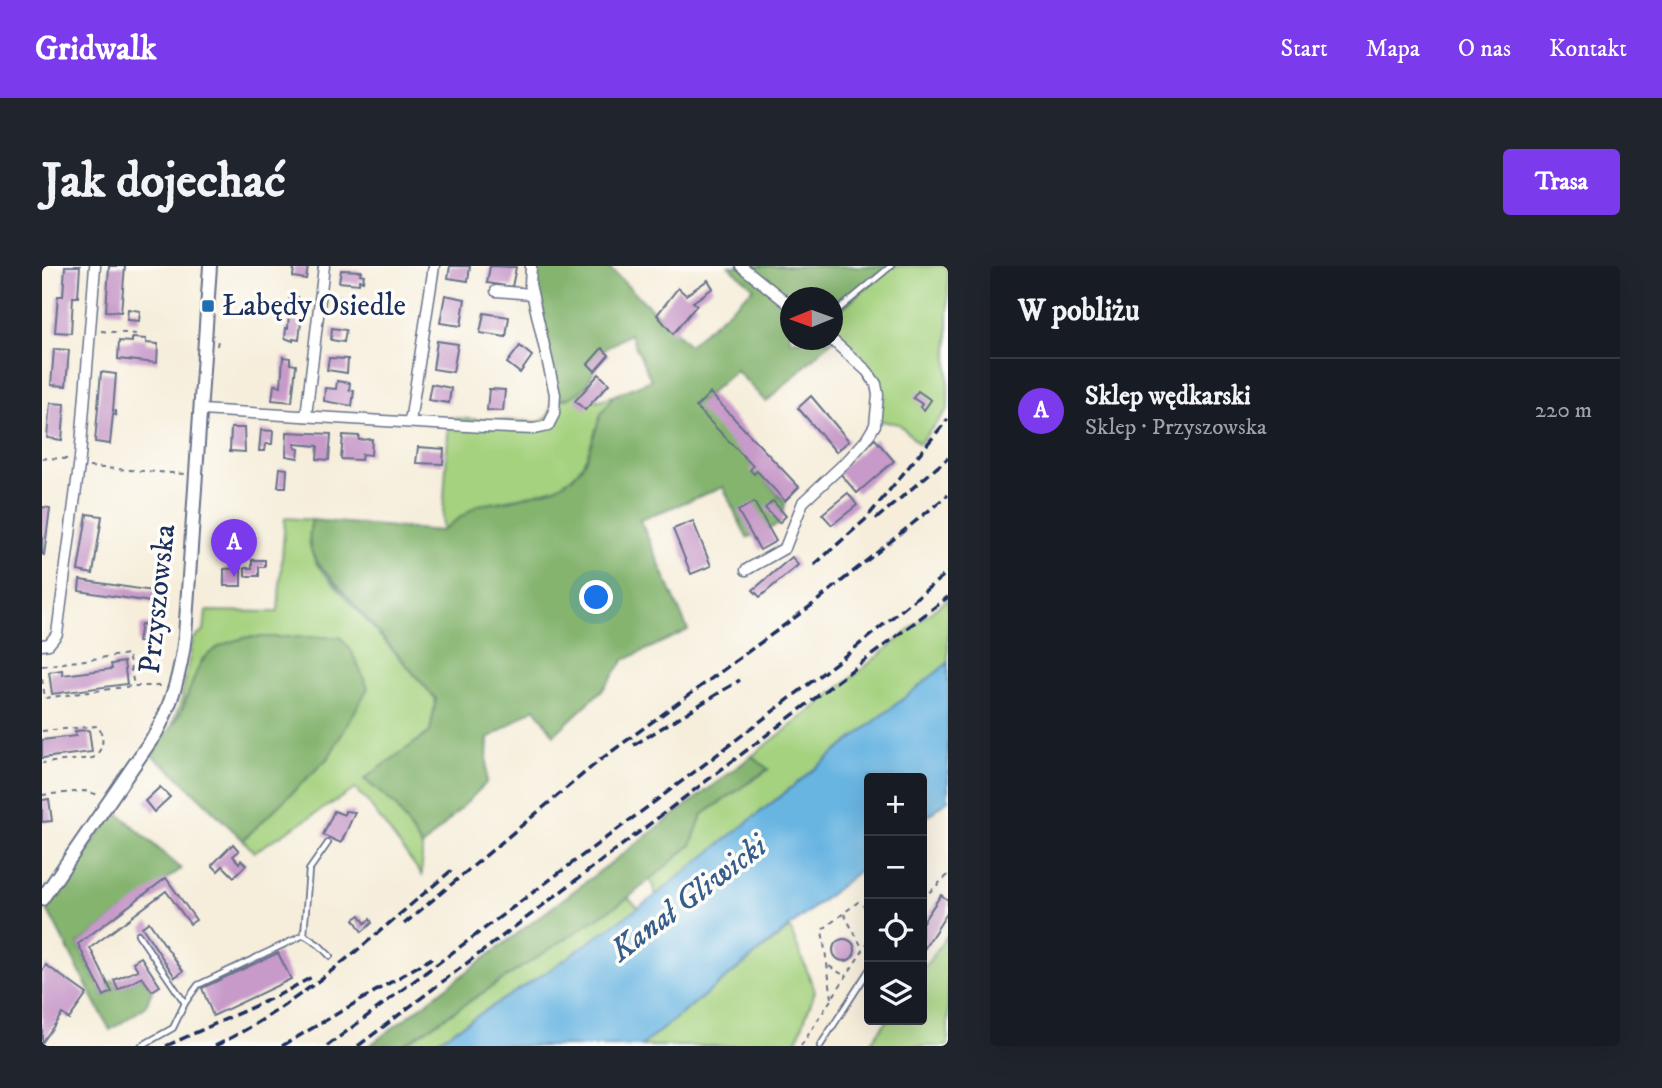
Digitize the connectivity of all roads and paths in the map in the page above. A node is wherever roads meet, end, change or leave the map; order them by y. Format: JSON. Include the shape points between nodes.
{"nodes":[{"id":1,"x":95,"y":266,"type":"edge"},
{"id":2,"x":210,"y":266,"type":"edge"},
{"id":3,"x":324,"y":266,"type":"edge"},
{"id":4,"x":434,"y":266,"type":"edge"},
{"id":5,"x":531,"y":266,"type":"edge"},
{"id":6,"x":741,"y":266,"type":"edge"},
{"id":7,"x":891,"y":266,"type":"edge"},
{"id":8,"x":496,"y":291,"type":"dead end"},
{"id":9,"x":532,"y":294,"type":"junction"},
{"id":10,"x":780,"y":297,"type":"edge"},
{"id":11,"x":843,"y":306,"type":"edge"},
{"id":12,"x":96,"y":331,"type":"dead end"},
{"id":13,"x":137,"y":337,"type":"dead end"},
{"id":14,"x":843,"y":350,"type":"edge"},
{"id":15,"x":201,"y":410,"type":"junction"},
{"id":16,"x":306,"y":416,"type":"junction"},
{"id":17,"x":410,"y":422,"type":"junction"},
{"id":18,"x":42,"y":458,"type":"edge"},
{"id":19,"x":75,"y":460,"type":"dead end"},
{"id":20,"x":85,"y":466,"type":"dead end"},
{"id":21,"x":187,"y":475,"type":"dead end"},
{"id":22,"x":746,"y":570,"type":"dead end"},
{"id":23,"x":42,"y":645,"type":"edge"},
{"id":24,"x":42,"y":666,"type":"edge"},
{"id":25,"x":42,"y":680,"type":"edge"},
{"id":26,"x":134,"y":686,"type":"junction"},
{"id":27,"x":167,"y":687,"type":"dead end"},
{"id":28,"x":43,"y":698,"type":"edge"},
{"id":29,"x":42,"y":731,"type":"edge"},
{"id":30,"x":42,"y":762,"type":"edge"},
{"id":31,"x":42,"y":795,"type":"edge"},
{"id":32,"x":101,"y":797,"type":"dead end"},
{"id":33,"x":328,"y":843,"type":"dead end"},
{"id":34,"x":948,"y":875,"type":"edge"},
{"id":35,"x":927,"y":894,"type":"edge"},
{"id":36,"x":42,"y":899,"type":"edge"},
{"id":37,"x":864,"y":906,"type":"edge"},
{"id":38,"x":844,"y":914,"type":"junction"},
{"id":39,"x":138,"y":934,"type":"dead end"},
{"id":40,"x":304,"y":935,"type":"junction"},
{"id":41,"x":864,"y":950,"type":"joint"},
{"id":42,"x":330,"y":956,"type":"dead end"},
{"id":43,"x":827,"y":965,"type":"junction"},
{"id":44,"x":846,"y":977,"type":"junction"},
{"id":45,"x":864,"y":978,"type":"edge"},
{"id":46,"x":832,"y":998,"type":"junction"},
{"id":47,"x":185,"y":1003,"type":"junction"},
{"id":48,"x":141,"y":1046,"type":"edge"},
{"id":49,"x":801,"y":1046,"type":"edge"},
{"id":50,"x":820,"y":1046,"type":"edge"}],
"edges":[{"from":1,"to":23,"type":"street","via":[[80,458],[57,634]]},
{"from":2,"to":15,"type":"street","name":"Przyszowska"},
{"from":3,"to":16,"type":"street"},
{"from":4,"to":17,"type":"street"},
{"from":5,"to":9,"type":"street"},
{"from":6,"to":10,"type":"street"},
{"from":7,"to":11,"type":"lane"},
{"from":8,"to":9,"type":"street"},
{"from":9,"to":17,"type":"street","via":[[555,394],[555,414],[548,426]]},
{"from":12,"to":13,"type":"path"},
{"from":14,"to":22,"type":"street","via":[[876,384],[874,425],[849,459],[803,502],[785,548]]},
{"from":15,"to":16,"type":"street"},
{"from":15,"to":36,"type":"street","name":"Przyszowska","via":[[185,636],[173,698],[156,733]]},
{"from":16,"to":17,"type":"street"},
{"from":18,"to":19,"type":"path"},
{"from":20,"to":21,"type":"path"},
{"from":24,"to":26,"type":"path","via":[[128,654]]},
{"from":25,"to":28,"type":"path"},
{"from":26,"to":27,"type":"path"},
{"from":26,"to":28,"type":"path"},
{"from":29,"to":30,"type":"path","via":[[98,726],[103,743],[93,758]]},
{"from":31,"to":32,"type":"path","via":[[85,791]]},
{"from":33,"to":40,"type":"lane","via":[[309,870]]},
{"from":34,"to":35,"type":"path"},
{"from":37,"to":38,"type":"path","via":[[858,902]]},
{"from":38,"to":41,"type":"path"},
{"from":38,"to":43,"type":"path","via":[[822,930]]},
{"from":39,"to":47,"type":"lane"},
{"from":40,"to":42,"type":"lane"},
{"from":40,"to":47,"type":"lane","via":[[198,985]]},
{"from":41,"to":44,"type":"path"},
{"from":43,"to":44,"type":"path"},
{"from":43,"to":46,"type":"path"},
{"from":44,"to":46,"type":"path"},
{"from":45,"to":50,"type":"lane"},
{"from":46,"to":49,"type":"path"},
{"from":47,"to":48,"type":"lane","via":[[173,1028]]}]}
